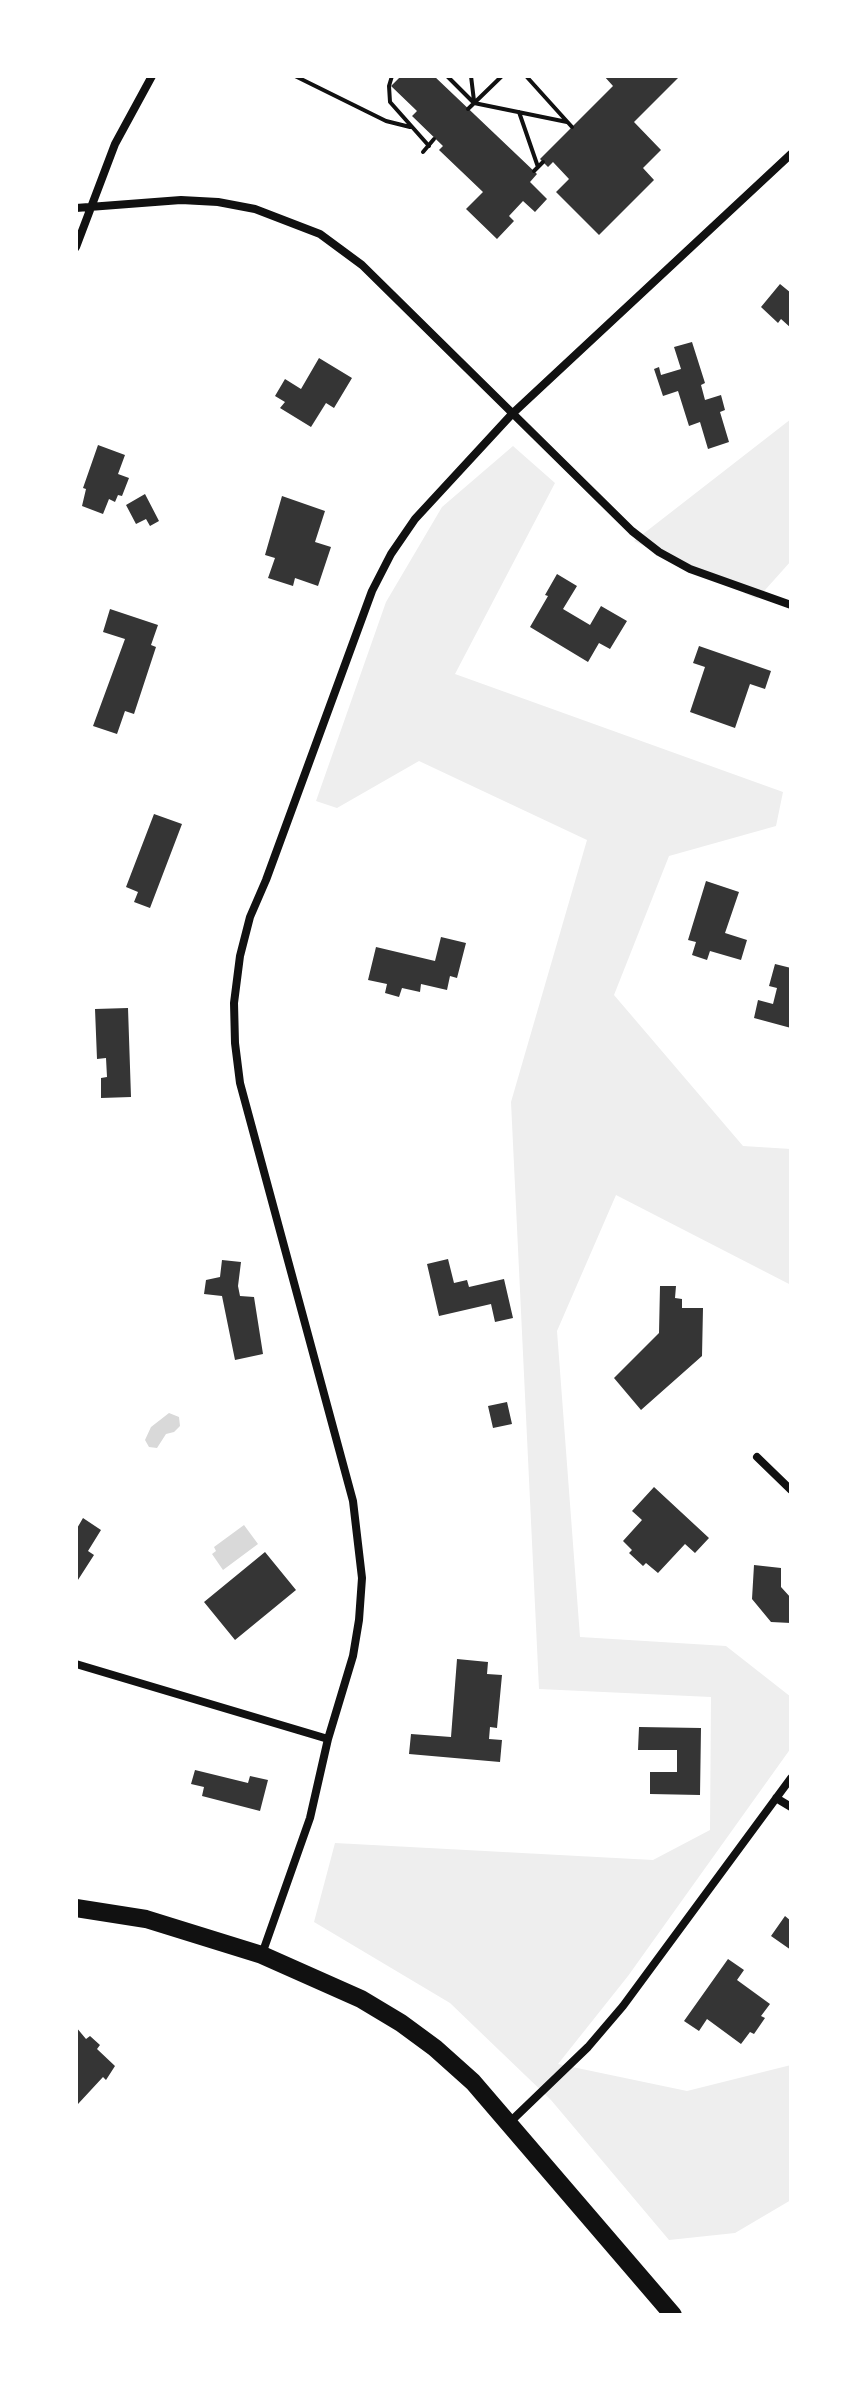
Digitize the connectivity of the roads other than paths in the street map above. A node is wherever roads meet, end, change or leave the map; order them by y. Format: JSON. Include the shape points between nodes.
{"nodes":[{"id":1,"x":152,"y":76,"type":"edge"},
{"id":2,"x":791,"y":154,"type":"edge"},
{"id":3,"x":91,"y":207,"type":"junction"},
{"id":4,"x":76,"y":208,"type":"edge"},
{"id":5,"x":76,"y":247,"type":"edge"},
{"id":6,"x":512,"y":414,"type":"junction"},
{"id":7,"x":791,"y":605,"type":"edge"},
{"id":8,"x":757,"y":1457,"type":"dead end"},
{"id":9,"x":791,"y":1490,"type":"edge"},
{"id":10,"x":76,"y":1664,"type":"edge"},
{"id":11,"x":328,"y":1739,"type":"junction"},
{"id":12,"x":791,"y":1778,"type":"edge"},
{"id":13,"x":776,"y":1798,"type":"junction"},
{"id":14,"x":791,"y":1807,"type":"edge"},
{"id":15,"x":76,"y":1908,"type":"edge"},
{"id":16,"x":262,"y":1955,"type":"junction"},
{"id":17,"x":509,"y":2123,"type":"junction"},
{"id":18,"x":673,"y":2315,"type":"edge"}],
"edges":[{"from":1,"to":3,"type":"street","via":[[115,144]]},
{"from":2,"to":6,"type":"street"},
{"from":3,"to":4,"type":"street"},
{"from":3,"to":5,"type":"street"},
{"from":3,"to":6,"type":"street","via":[[218,202],[255,209],[320,234],[362,265]]},
{"from":6,"to":7,"type":"street","via":[[659,552],[690,569]]},
{"from":6,"to":11,"type":"street","via":[[415,519],[372,591],[240,956],[234,1003],[240,1083],[360,1541],[359,1620]]},
{"from":8,"to":9,"type":"street"},
{"from":10,"to":11,"type":"street"},
{"from":11,"to":16,"type":"street","via":[[310,1818]]},
{"from":12,"to":13,"type":"street"},
{"from":13,"to":14,"type":"street"},
{"from":13,"to":17,"type":"street","via":[[623,2006]]},
{"from":15,"to":16,"type":"highway","via":[[146,1919]]},
{"from":16,"to":17,"type":"highway","via":[[401,2023],[473,2082]]},
{"from":17,"to":18,"type":"highway"}]}
